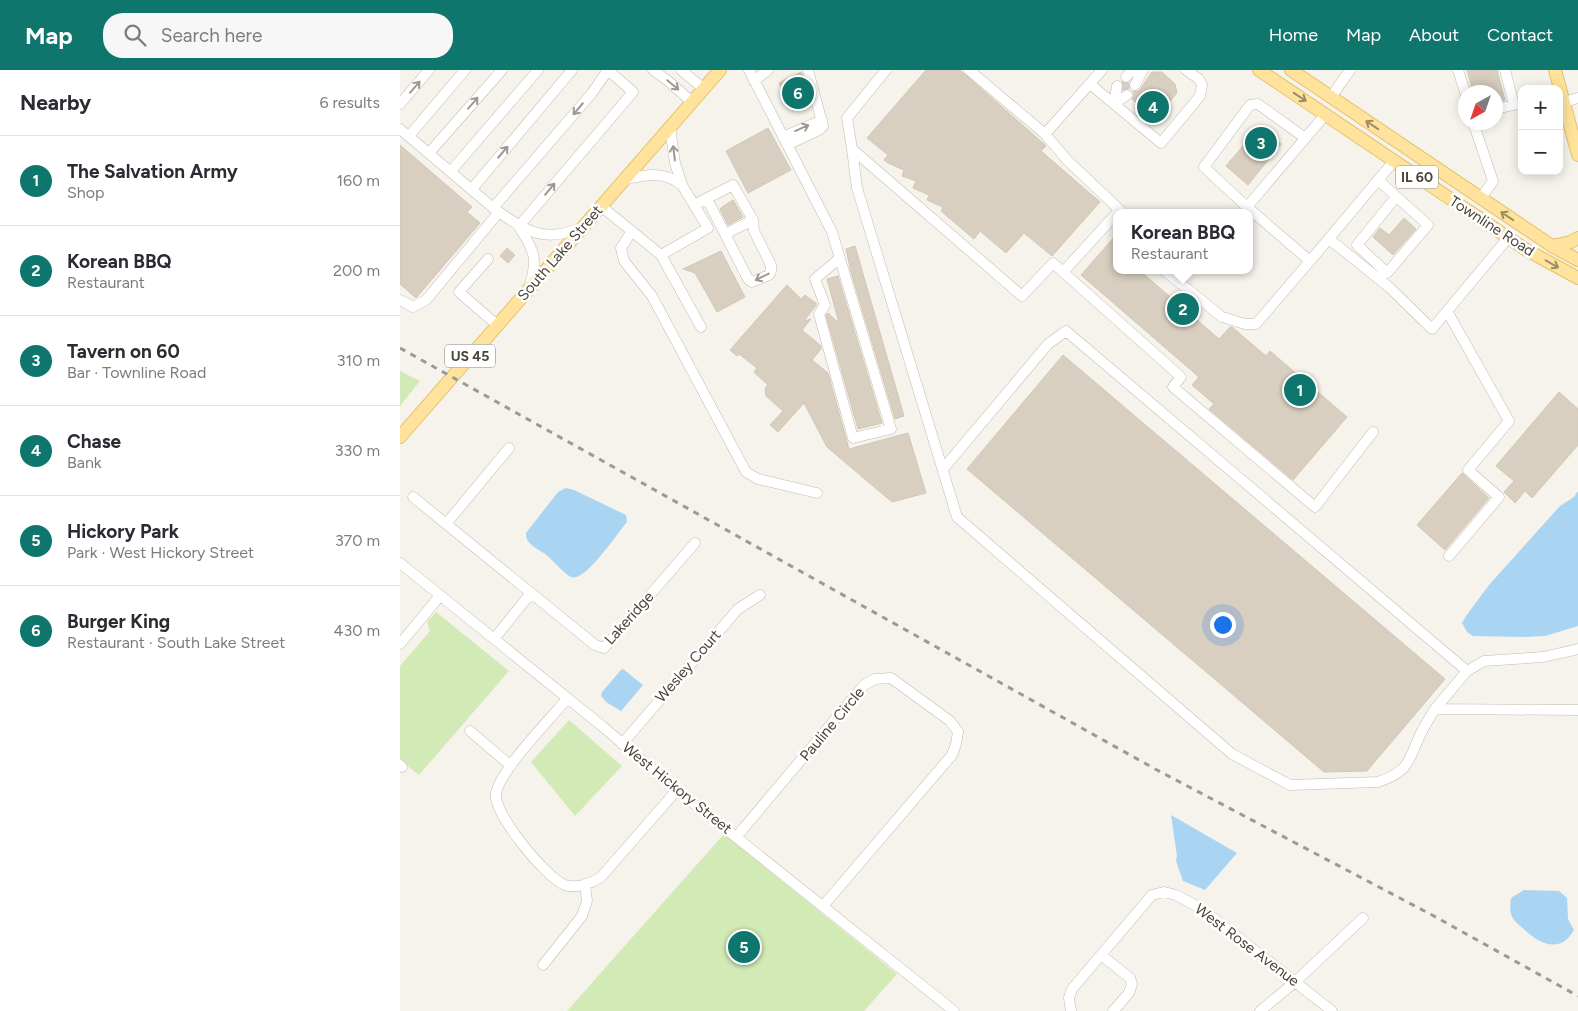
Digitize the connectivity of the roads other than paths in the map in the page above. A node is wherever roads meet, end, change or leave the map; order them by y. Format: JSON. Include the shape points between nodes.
{"nodes":[{"id":1,"x":429,"y":70,"type":"edge"},
{"id":2,"x":466,"y":70,"type":"edge"},
{"id":3,"x":502,"y":70,"type":"edge"},
{"id":4,"x":538,"y":70,"type":"edge"},
{"id":5,"x":572,"y":70,"type":"edge"},
{"id":6,"x":608,"y":70,"type":"edge"},
{"id":7,"x":652,"y":70,"type":"edge"},
{"id":8,"x":680,"y":70,"type":"edge"},
{"id":9,"x":720,"y":70,"type":"edge"},
{"id":10,"x":749,"y":70,"type":"edge"},
{"id":11,"x":768,"y":70,"type":"edge"},
{"id":12,"x":808,"y":70,"type":"edge"},
{"id":13,"x":886,"y":70,"type":"edge"},
{"id":14,"x":969,"y":70,"type":"edge"},
{"id":15,"x":1102,"y":70,"type":"edge"},
{"id":16,"x":1138,"y":70,"type":"edge"},
{"id":17,"x":1143,"y":70,"type":"edge"},
{"id":18,"x":1186,"y":70,"type":"edge"},
{"id":19,"x":1259,"y":70,"type":"edge"},
{"id":20,"x":1291,"y":70,"type":"edge"},
{"id":21,"x":1350,"y":70,"type":"edge"},
{"id":22,"x":1458,"y":70,"type":"edge"},
{"id":23,"x":1505,"y":70,"type":"edge"},
{"id":24,"x":1555,"y":70,"type":"edge"},
{"id":25,"x":1131,"y":78,"type":"edge"},
{"id":26,"x":754,"y":81,"type":"junction"},
{"id":27,"x":1090,"y":84,"type":"junction"},
{"id":28,"x":1463,"y":85,"type":"edge"},
{"id":29,"x":1559,"y":85,"type":"edge"},
{"id":30,"x":704,"y":89,"type":"junction"},
{"id":31,"x":1122,"y":90,"type":"tunnel mouth"},
{"id":32,"x":1563,"y":96,"type":"edge"},
{"id":33,"x":1331,"y":97,"type":"junction"},
{"id":34,"x":1578,"y":98,"type":"edge"},
{"id":35,"x":1563,"y":99,"type":"edge"},
{"id":36,"x":692,"y":102,"type":"junction"},
{"id":37,"x":400,"y":104,"type":"edge"},
{"id":38,"x":1114,"y":104,"type":"junction"},
{"id":39,"x":1518,"y":104,"type":"edge"},
{"id":40,"x":1503,"y":107,"type":"edge"},
{"id":41,"x":1325,"y":114,"type":"junction"},
{"id":42,"x":670,"y":127,"type":"junction"},
{"id":43,"x":400,"y":129,"type":"edge"},
{"id":44,"x":1476,"y":130,"type":"edge"},
{"id":45,"x":1045,"y":134,"type":"junction"},
{"id":46,"x":409,"y":136,"type":"junction"},
{"id":47,"x":1305,"y":138,"type":"junction"},
{"id":48,"x":1576,"y":138,"type":"edge"},
{"id":49,"x":785,"y":141,"type":"junction"},
{"id":50,"x":852,"y":149,"type":"junction"},
{"id":51,"x":429,"y":153,"type":"junction"},
{"id":52,"x":1578,"y":155,"type":"edge"},
{"id":53,"x":1394,"y":161,"type":"junction"},
{"id":54,"x":451,"y":172,"type":"junction"},
{"id":55,"x":623,"y":180,"type":"junction"},
{"id":56,"x":1378,"y":180,"type":"junction"},
{"id":57,"x":682,"y":185,"type":"junction"},
{"id":58,"x":472,"y":189,"type":"junction"},
{"id":59,"x":1396,"y":197,"type":"junction"},
{"id":60,"x":1481,"y":198,"type":"junction"},
{"id":61,"x":707,"y":199,"type":"junction"},
{"id":62,"x":694,"y":205,"type":"junction"},
{"id":63,"x":601,"y":206,"type":"junction"},
{"id":64,"x":1247,"y":207,"type":"junction"},
{"id":65,"x":1116,"y":209,"type":"edge"},
{"id":66,"x":1249,"y":209,"type":"edge"},
{"id":67,"x":496,"y":210,"type":"junction"},
{"id":68,"x":1253,"y":212,"type":"edge"},
{"id":69,"x":1113,"y":218,"type":"edge"},
{"id":70,"x":753,"y":220,"type":"junction"},
{"id":71,"x":518,"y":226,"type":"junction"},
{"id":72,"x":581,"y":228,"type":"junction"},
{"id":73,"x":632,"y":231,"type":"junction"},
{"id":74,"x":725,"y":234,"type":"junction"},
{"id":75,"x":1508,"y":238,"type":"junction"},
{"id":76,"x":1578,"y":238,"type":"edge"},
{"id":77,"x":1329,"y":239,"type":"junction"},
{"id":78,"x":1357,"y":245,"type":"junction"},
{"id":79,"x":1552,"y":246,"type":"junction"},
{"id":80,"x":1342,"y":250,"type":"junction"},
{"id":81,"x":661,"y":255,"type":"junction"},
{"id":82,"x":840,"y":258,"type":"junction"},
{"id":83,"x":488,"y":259,"type":"dead end"},
{"id":84,"x":1578,"y":260,"type":"edge"},
{"id":85,"x":1310,"y":261,"type":"junction"},
{"id":86,"x":1063,"y":272,"type":"junction"},
{"id":87,"x":1169,"y":274,"type":"edge"},
{"id":88,"x":1578,"y":278,"type":"edge"},
{"id":89,"x":529,"y":288,"type":"junction"},
{"id":90,"x":400,"y":300,"type":"edge"},
{"id":91,"x":1447,"y":312,"type":"junction"},
{"id":92,"x":497,"y":325,"type":"junction"},
{"id":93,"x":701,"y":327,"type":"dead end"},
{"id":94,"x":1373,"y":432,"type":"dead end"},
{"id":95,"x":400,"y":437,"type":"edge"},
{"id":96,"x":509,"y":448,"type":"dead end"},
{"id":97,"x":943,"y":469,"type":"junction"},
{"id":98,"x":817,"y":493,"type":"dead end"},
{"id":99,"x":412,"y":497,"type":"dead end"},
{"id":100,"x":446,"y":524,"type":"junction"},
{"id":101,"x":695,"y":543,"type":"dead end"},
{"id":102,"x":1449,"y":556,"type":"dead end"},
{"id":103,"x":400,"y":563,"type":"edge"},
{"id":104,"x":531,"y":593,"type":"junction"},
{"id":105,"x":760,"y":595,"type":"dead end"},
{"id":106,"x":439,"y":597,"type":"junction"},
{"id":107,"x":402,"y":636,"type":"edge"},
{"id":108,"x":494,"y":639,"type":"junction"},
{"id":109,"x":1578,"y":649,"type":"edge"},
{"id":110,"x":1467,"y":671,"type":"junction"},
{"id":111,"x":567,"y":699,"type":"junction"},
{"id":112,"x":1435,"y":709,"type":"junction"},
{"id":113,"x":1578,"y":710,"type":"edge"},
{"id":114,"x":470,"y":731,"type":"dead end"},
{"id":115,"x":622,"y":744,"type":"junction"},
{"id":116,"x":510,"y":766,"type":"junction"},
{"id":117,"x":678,"y":790,"type":"junction"},
{"id":118,"x":737,"y":836,"type":"junction"},
{"id":119,"x":585,"y":884,"type":"junction"},
{"id":120,"x":823,"y":906,"type":"junction"},
{"id":121,"x":1362,"y":918,"type":"dead end"},
{"id":122,"x":1101,"y":955,"type":"junction"},
{"id":123,"x":542,"y":964,"type":"dead end"},
{"id":124,"x":1295,"y":982,"type":"junction"},
{"id":125,"x":954,"y":1011,"type":"edge"},
{"id":126,"x":1071,"y":1011,"type":"edge"},
{"id":127,"x":1113,"y":1011,"type":"edge"},
{"id":128,"x":1260,"y":1011,"type":"edge"},
{"id":129,"x":1332,"y":1011,"type":"edge"}],
"edges":[{"from":37,"to":1,"type":"street","one_way":true},
{"from":2,"to":46,"type":"street"},
{"from":51,"to":3,"type":"street","one_way":true},
{"from":4,"to":54,"type":"street"},
{"from":58,"to":5,"type":"street","one_way":true},
{"from":6,"to":67,"type":"street","one_way":true},
{"from":71,"to":6,"type":"street","one_way":true,"via":[[633,92]]},
{"from":7,"to":36,"type":"street","one_way":true},
{"from":8,"to":30,"type":"street"},
{"from":9,"to":30,"type":"main road","name":"South Lake Street","number":"US 45"},
{"from":10,"to":26,"type":"street"},
{"from":11,"to":26,"type":"street"},
{"from":49,"to":12,"type":"street","one_way":true,"via":[[822,120]]},
{"from":13,"to":50,"type":"street","via":[[847,118]]},
{"from":14,"to":45,"type":"street"},
{"from":15,"to":27,"type":"street"},
{"from":16,"to":25,"type":"street"},
{"from":17,"to":25,"type":"street"},
{"from":18,"to":38,"type":"street","via":[[1199,79],[1202,85],[1200,96],[1161,143]]},
{"from":19,"to":41,"type":"main road","name":"Townline Road","number":"IL 60","one_way":true},
{"from":20,"to":33,"type":"main road","name":"Townline Road","number":"IL 60"},
{"from":21,"to":33,"type":"street"},
{"from":22,"to":28,"type":"street"},
{"from":23,"to":39,"type":"street"},
{"from":24,"to":29,"type":"main road"},
{"from":26,"to":49,"type":"street"},
{"from":27,"to":38,"type":"street"},
{"from":27,"to":45,"type":"street"},
{"from":30,"to":36,"type":"main road","name":"South Lake Street","number":"US 45"},
{"from":31,"to":38,"type":"street"},
{"from":32,"to":34,"type":"street"},
{"from":60,"to":33,"type":"main road","name":"Townline Road","number":"IL 60","one_way":true},
{"from":35,"to":48,"type":"main road"},
{"from":36,"to":42,"type":"main road","name":"South Lake Street","number":"US 45"},
{"from":39,"to":40,"type":"street"},
{"from":41,"to":47,"type":"street"},
{"from":41,"to":53,"type":"main road","name":"Townline Road","number":"IL 60"},
{"from":42,"to":55,"type":"main road","name":"South Lake Street","number":"US 45"},
{"from":57,"to":42,"type":"street","one_way":true},
{"from":43,"to":46,"type":"street"},
{"from":44,"to":60,"type":"street","via":[[1493,181]]},
{"from":45,"to":65,"type":"street"},
{"from":46,"to":51,"type":"street"},
{"from":47,"to":64,"type":"street"},
{"from":47,"to":64,"type":"street","via":[[1258,104],[1250,105],[1204,167]]},
{"from":48,"to":52,"type":"main road"},
{"from":49,"to":82,"type":"street","via":[[832,232]]},
{"from":50,"to":86,"type":"street","via":[[1022,296],[1052,263]]},
{"from":50,"to":97,"type":"street","via":[[857,188]]},
{"from":51,"to":54,"type":"street"},
{"from":53,"to":56,"type":"street"},
{"from":53,"to":75,"type":"main road","name":"Townline Road","number":"IL 60"},
{"from":54,"to":58,"type":"street"},
{"from":55,"to":57,"type":"street","via":[[661,174]]},
{"from":55,"to":63,"type":"main road","name":"South Lake Street","number":"US 45"},
{"from":56,"to":59,"type":"street"},
{"from":56,"to":77,"type":"street"},
{"from":57,"to":62,"type":"street"},
{"from":58,"to":67,"type":"street"},
{"from":59,"to":78,"type":"street"},
{"from":59,"to":78,"type":"street","via":[[1428,225],[1387,273]]},
{"from":79,"to":60,"type":"main road","name":"Townline Road","number":"IL 60","one_way":true},
{"from":61,"to":62,"type":"street"},
{"from":61,"to":70,"type":"street","via":[[733,185]]},
{"from":61,"to":74,"type":"street"},
{"from":62,"to":81,"type":"street","via":[[708,228]]},
{"from":63,"to":72,"type":"main road","name":"South Lake Street","number":"US 45"},
{"from":63,"to":73,"type":"street"},
{"from":64,"to":66,"type":"street"},
{"from":67,"to":71,"type":"street"},
{"from":67,"to":90,"type":"street","via":[[426,300],[412,306]]},
{"from":68,"to":85,"type":"street"},
{"from":69,"to":86,"type":"street"},
{"from":70,"to":74,"type":"street"},
{"from":70,"to":74,"type":"street","one_way":true,"via":[[754,231],[771,265],[769,275],[752,282],[748,279]]},
{"from":71,"to":72,"type":"street","via":[[546,236]]},
{"from":71,"to":89,"type":"street","via":[[532,246],[535,262]]},
{"from":72,"to":89,"type":"main road","name":"South Lake Street","number":"US 45"},
{"from":73,"to":81,"type":"street"},
{"from":73,"to":98,"type":"street","via":[[621,248],[624,261],[652,296],[746,472],[758,479]]},
{"from":75,"to":88,"type":"main road","name":"Townline Road","number":"IL 60","one_way":true},
{"from":75,"to":91,"type":"street"},
{"from":76,"to":79,"type":"main road"},
{"from":77,"to":80,"type":"street"},
{"from":77,"to":85,"type":"street"},
{"from":78,"to":80,"type":"street"},
{"from":79,"to":84,"type":"main road","name":"Townline Road","number":"IL 60"},
{"from":80,"to":91,"type":"street","via":[[1389,287],[1432,330]]},
{"from":81,"to":93,"type":"street"},
{"from":82,"to":82,"type":"street","via":[[891,428],[853,438],[819,314],[825,305],[815,279]]},
{"from":83,"to":92,"type":"street","via":[[459,292]]},
{"from":85,"to":87,"type":"street","via":[[1256,324],[1222,317]]},
{"from":86,"to":94,"type":"street","via":[[1181,377],[1173,387],[1315,507]]},
{"from":89,"to":92,"type":"main road","name":"South Lake Street","number":"US 45"},
{"from":91,"to":102,"type":"street","via":[[1509,421],[1468,470],[1499,497]]},
{"from":92,"to":95,"type":"main road","name":"South Lake Street","number":"US 45"},
{"from":96,"to":100,"type":"street"},
{"from":97,"to":110,"type":"street","via":[[1048,344],[1066,331]]},
{"from":97,"to":112,"type":"street","via":[[957,517],[1232,754],[1290,785],[1378,782],[1391,778],[1408,763]]},
{"from":99,"to":100,"type":"street","name":"Lakeridge"},
{"from":100,"to":104,"type":"street","name":"Lakeridge"},
{"from":101,"to":104,"type":"street","name":"Lakeridge","via":[[604,648],[595,645]]},
{"from":103,"to":106,"type":"street","name":"West Hickory Street"},
{"from":104,"to":108,"type":"street"},
{"from":105,"to":115,"type":"street","name":"Wesley Court","via":[[738,609]]},
{"from":106,"to":107,"type":"street"},
{"from":106,"to":108,"type":"street","name":"West Hickory Street"},
{"from":108,"to":111,"type":"street","name":"West Hickory Street"},
{"from":109,"to":110,"type":"street","via":[[1543,657],[1484,661]]},
{"from":110,"to":112,"type":"street"},
{"from":111,"to":115,"type":"street","name":"West Hickory Street"},
{"from":111,"to":116,"type":"street"},
{"from":112,"to":113,"type":"street"},
{"from":114,"to":116,"type":"street"},
{"from":115,"to":117,"type":"street","name":"West Hickory Street"},
{"from":116,"to":119,"type":"street","via":[[496,793],[496,803],[514,832],[553,877],[566,885]]},
{"from":117,"to":118,"type":"street","name":"West Hickory Street"},
{"from":117,"to":119,"type":"street","via":[[601,877]]},
{"from":118,"to":120,"type":"street","name":"West Hickory Street"},
{"from":118,"to":120,"type":"street","name":"Pauline Circle","via":[[864,685],[875,679],[891,678],[950,721],[958,732],[952,755]]},
{"from":119,"to":123,"type":"street","via":[[587,901],[582,916]]},
{"from":120,"to":125,"type":"street","name":"West Hickory Street"},
{"from":121,"to":124,"type":"street"},
{"from":122,"to":124,"type":"street","name":"West Rose Avenue","via":[[1152,895],[1164,892],[1202,909]]},
{"from":122,"to":126,"type":"street","name":"West Rose Avenue","via":[[1072,989],[1069,998]]},
{"from":122,"to":127,"type":"street","via":[[1130,978],[1132,984],[1129,993]]},
{"from":124,"to":128,"type":"street"},
{"from":124,"to":129,"type":"street","name":"West Rose Avenue"}]}
